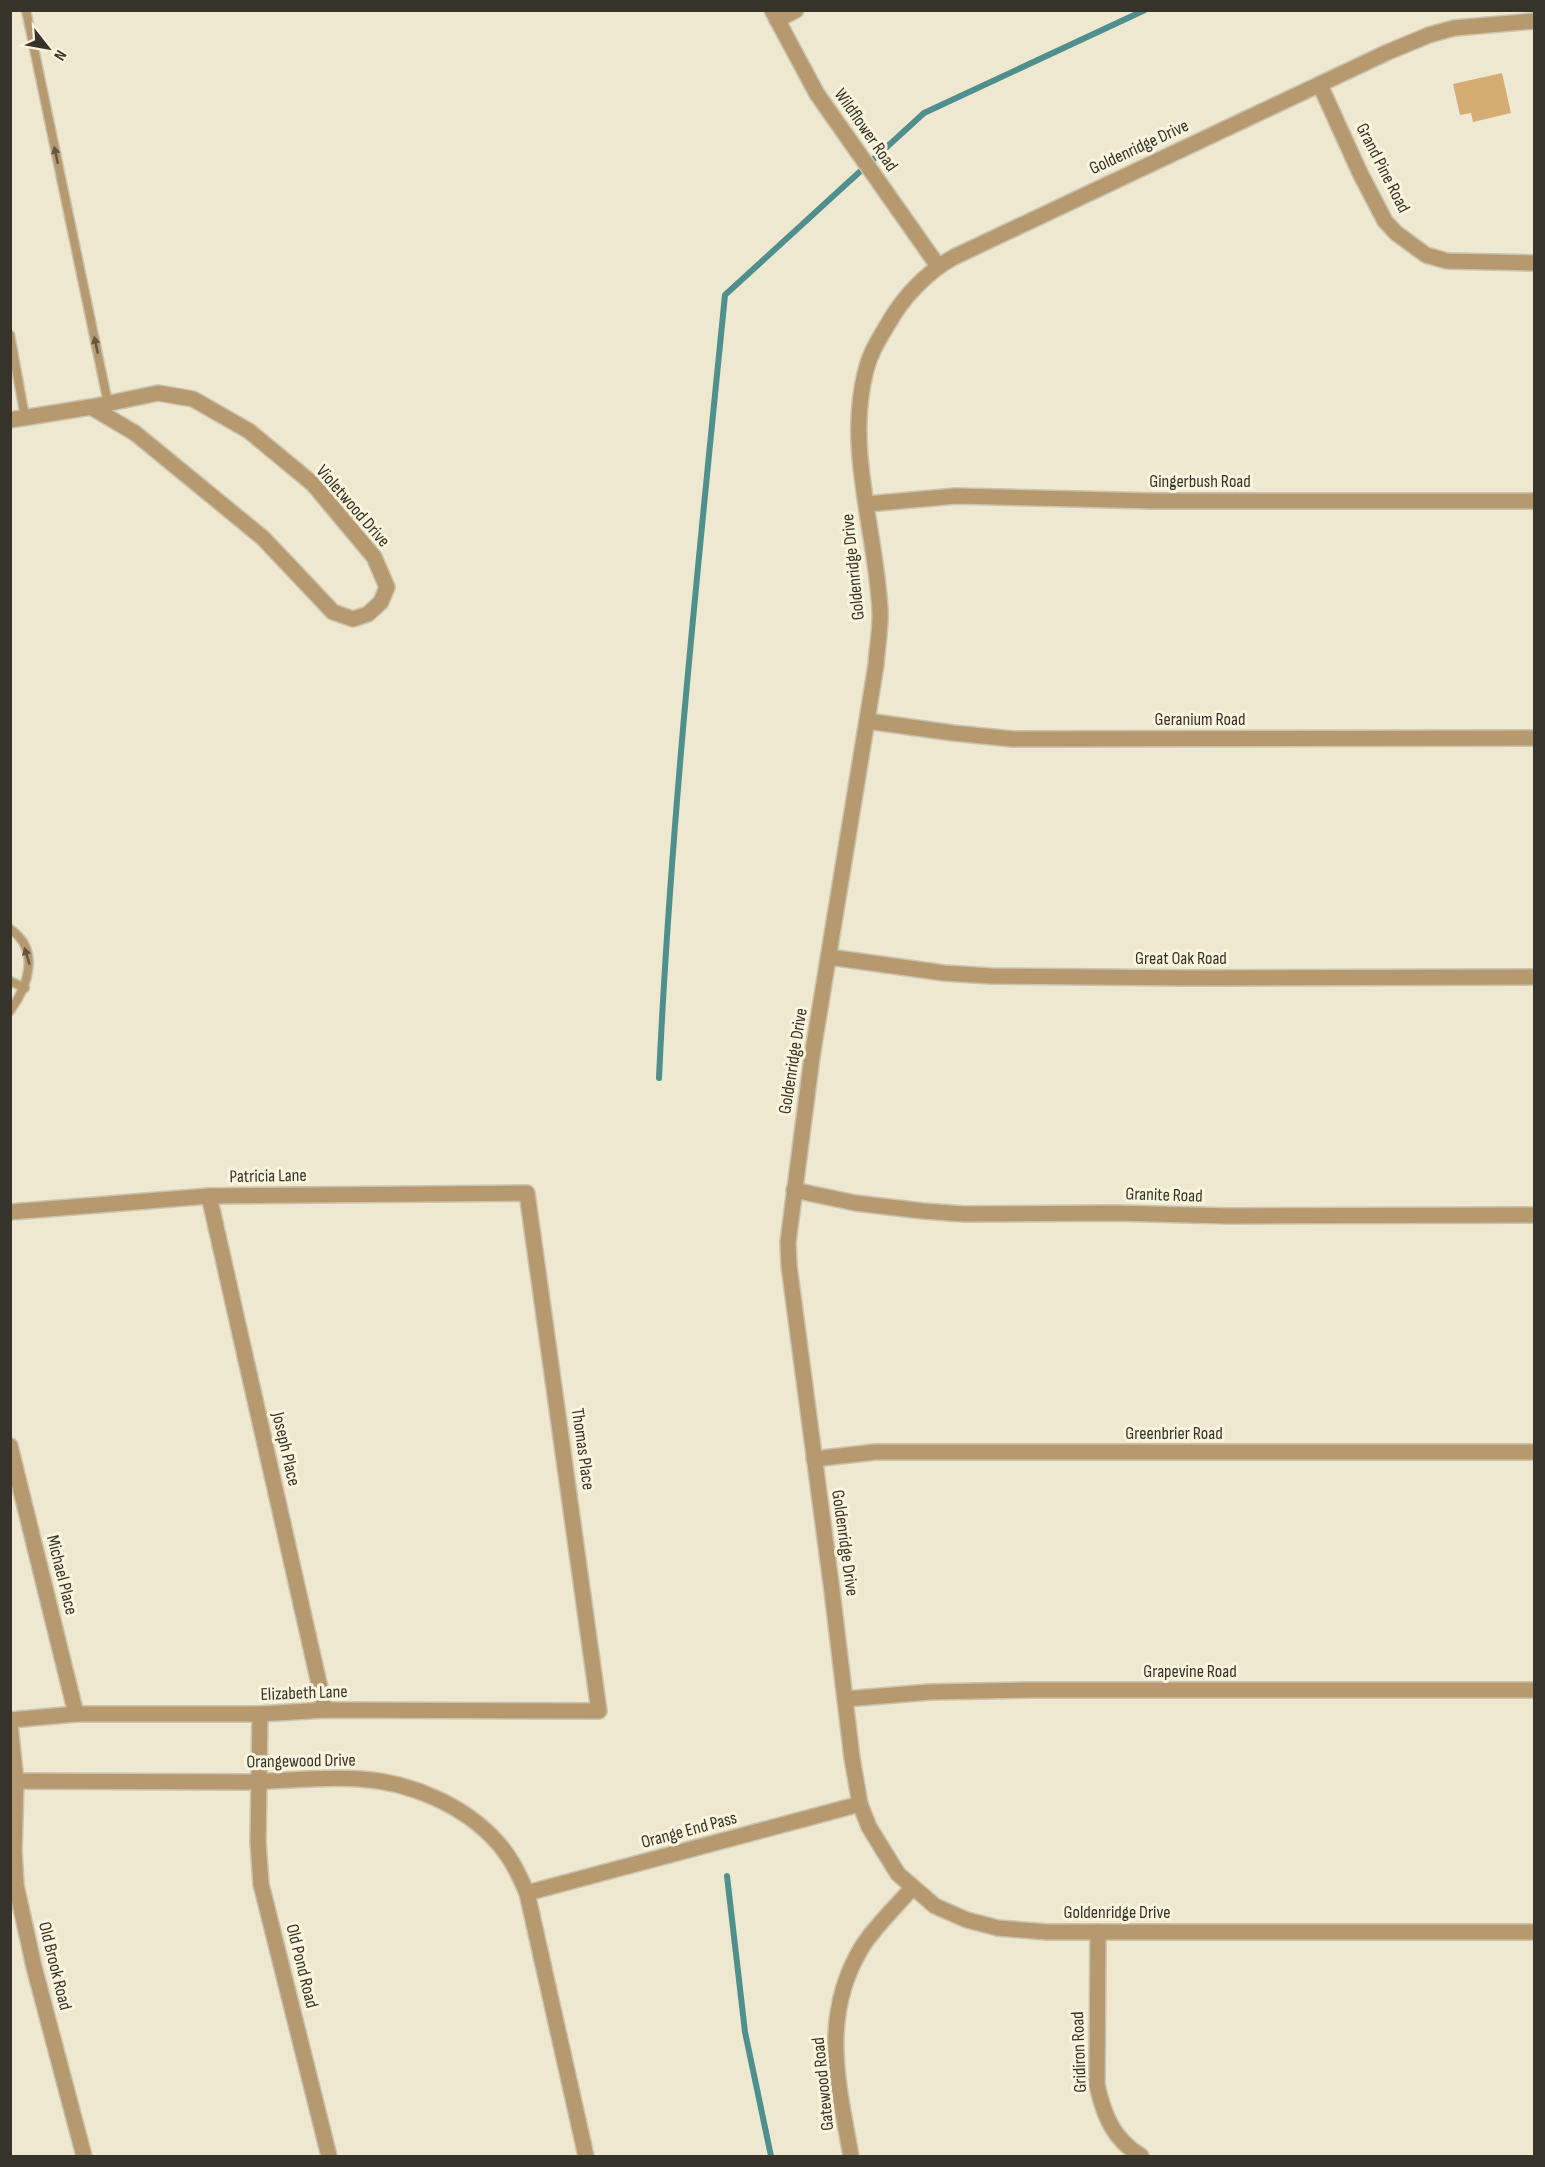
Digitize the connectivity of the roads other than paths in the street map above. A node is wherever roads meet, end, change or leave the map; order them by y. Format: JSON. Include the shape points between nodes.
{"nodes":[{"id":1,"x":26,"y":10,"type":"edge"},
{"id":2,"x":796,"y":10,"type":"edge"},
{"id":3,"x":775,"y":15,"type":"edge"},
{"id":4,"x":1534,"y":21,"type":"edge"},
{"id":5,"x":1320,"y":85,"type":"junction"},
{"id":6,"x":1534,"y":263,"type":"edge"},
{"id":7,"x":938,"y":266,"type":"junction"},
{"id":8,"x":10,"y":335,"type":"edge"},
{"id":9,"x":108,"y":403,"type":"junction"},
{"id":10,"x":91,"y":407,"type":"junction"},
{"id":11,"x":18,"y":418,"type":"edge"},
{"id":12,"x":1534,"y":501,"type":"edge"},
{"id":13,"x":867,"y":504,"type":"junction"},
{"id":14,"x":867,"y":721,"type":"junction"},
{"id":15,"x":1534,"y":738,"type":"edge"},
{"id":16,"x":10,"y":929,"type":"edge"},
{"id":17,"x":829,"y":957,"type":"junction"},
{"id":18,"x":1534,"y":977,"type":"edge"},
{"id":19,"x":10,"y":981,"type":"edge"},
{"id":20,"x":25,"y":988,"type":"junction"},
{"id":21,"x":10,"y":1011,"type":"edge"},
{"id":22,"x":794,"y":1190,"type":"junction"},
{"id":23,"x":527,"y":1193,"type":"joint"},
{"id":24,"x":209,"y":1196,"type":"junction"},
{"id":25,"x":10,"y":1212,"type":"edge"},
{"id":26,"x":1534,"y":1215,"type":"edge"},
{"id":27,"x":10,"y":1446,"type":"edge"},
{"id":28,"x":1534,"y":1452,"type":"edge"},
{"id":29,"x":814,"y":1459,"type":"junction"},
{"id":30,"x":1534,"y":1690,"type":"edge"},
{"id":31,"x":845,"y":1699,"type":"junction"},
{"id":32,"x":325,"y":1710,"type":"junction"},
{"id":33,"x":599,"y":1711,"type":"joint"},
{"id":34,"x":76,"y":1714,"type":"junction"},
{"id":35,"x":260,"y":1714,"type":"junction"},
{"id":36,"x":10,"y":1722,"type":"edge"},
{"id":37,"x":14,"y":1781,"type":"edge"},
{"id":38,"x":258,"y":1782,"type":"junction"},
{"id":39,"x":860,"y":1804,"type":"junction"},
{"id":40,"x":912,"y":1888,"type":"junction"},
{"id":41,"x":527,"y":1893,"type":"junction"},
{"id":42,"x":1098,"y":1932,"type":"junction"},
{"id":43,"x":1534,"y":1932,"type":"edge"},
{"id":44,"x":84,"y":2157,"type":"edge"},
{"id":45,"x":329,"y":2157,"type":"edge"},
{"id":46,"x":586,"y":2157,"type":"edge"},
{"id":47,"x":851,"y":2157,"type":"edge"},
{"id":48,"x":1141,"y":2157,"type":"edge"}],
"edges":[{"from":9,"to":1,"type":"lane","one_way":true},
{"from":2,"to":3,"type":"street"},
{"from":3,"to":7,"type":"street","name":"Wildflower Road","via":[[817,94]]},
{"from":4,"to":5,"type":"street","name":"Goldenridge Drive","via":[[1454,28],[1429,35]]},
{"from":5,"to":6,"type":"street","name":"Grand Pine Road","via":[[1360,173],[1385,221],[1396,233],[1419,252],[1447,261]]},
{"from":5,"to":7,"type":"street","name":"Goldenridge Drive"},
{"from":7,"to":13,"type":"street","name":"Goldenridge Drive","via":[[901,303],[866,369],[859,404]]},
{"from":8,"to":11,"type":"lane"},
{"from":9,"to":10,"type":"street","name":"Violetwood Drive"},
{"from":9,"to":10,"type":"street","name":"Violetwood Drive","via":[[158,393],[193,399],[249,431],[313,484],[374,557],[387,587],[381,602],[368,614],[353,619],[333,612],[263,538],[135,433]]},
{"from":10,"to":11,"type":"street","name":"Violetwood Drive"},
{"from":12,"to":13,"type":"street","name":"Gingerbush Road","via":[[1154,501],[956,496]]},
{"from":13,"to":14,"type":"street","name":"Goldenridge Drive","via":[[880,612]]},
{"from":14,"to":15,"type":"street","name":"Geranium Road","via":[[1013,739]]},
{"from":14,"to":17,"type":"street","name":"Goldenridge Drive"},
{"from":20,"to":16,"type":"lane","one_way":true,"via":[[30,966],[21,936]]},
{"from":17,"to":18,"type":"street","name":"Great Oak Road","via":[[991,976]]},
{"from":17,"to":22,"type":"street","name":"Goldenridge Drive"},
{"from":19,"to":20,"type":"lane"},
{"from":20,"to":21,"type":"lane"},
{"from":22,"to":26,"type":"street","name":"Granite Road","via":[[855,1203],[964,1214]]},
{"from":22,"to":29,"type":"street","name":"Goldenridge Drive","via":[[789,1266]]},
{"from":23,"to":24,"type":"street","name":"Patricia Lane"},
{"from":23,"to":33,"type":"street","name":"Thomas Place"},
{"from":24,"to":25,"type":"street","name":"Patricia Lane"},
{"from":24,"to":32,"type":"street","name":"Joseph Place"},
{"from":27,"to":34,"type":"street","name":"Michael Place"},
{"from":28,"to":29,"type":"street","name":"Greenbrier Road","via":[[876,1452]]},
{"from":29,"to":31,"type":"street","name":"Goldenridge Drive"},
{"from":30,"to":31,"type":"street","name":"Grapevine Road","via":[[1029,1690]]},
{"from":31,"to":39,"type":"street","name":"Goldenridge Drive"},
{"from":32,"to":33,"type":"street","name":"Elizabeth Lane"},
{"from":32,"to":35,"type":"street","name":"Elizabeth Lane"},
{"from":34,"to":35,"type":"street","name":"Elizabeth Lane"},
{"from":34,"to":36,"type":"street","name":"Elizabeth Lane"},
{"from":35,"to":38,"type":"street","name":"Old Pond Road"},
{"from":36,"to":37,"type":"street","name":"Old Brook Road"},
{"from":37,"to":38,"type":"street","name":"Orangewood Drive"},
{"from":37,"to":44,"type":"street","name":"Old Brook Road","via":[[16,1885]]},
{"from":38,"to":41,"type":"street","name":"Orangewood Drive","via":[[362,1779],[396,1784],[444,1803],[498,1843]]},
{"from":38,"to":45,"type":"street","name":"Old Pond Road","via":[[261,1884]]},
{"from":39,"to":40,"type":"street","name":"Goldenridge Drive","via":[[887,1859]]},
{"from":39,"to":41,"type":"street","name":"Orange End Pass"},
{"from":40,"to":42,"type":"street","name":"Goldenridge Drive","via":[[935,1906],[998,1928]]},
{"from":40,"to":47,"type":"street","name":"Gatewood Road","via":[[863,1946],[844,1982],[837,2013],[836,2048]]},
{"from":41,"to":46,"type":"street","name":"Orangewood Drive"},
{"from":42,"to":43,"type":"street","name":"Goldenridge Drive"},
{"from":42,"to":48,"type":"street","name":"Gridiron Road","via":[[1097,2085],[1108,2122],[1128,2148]]}]}
